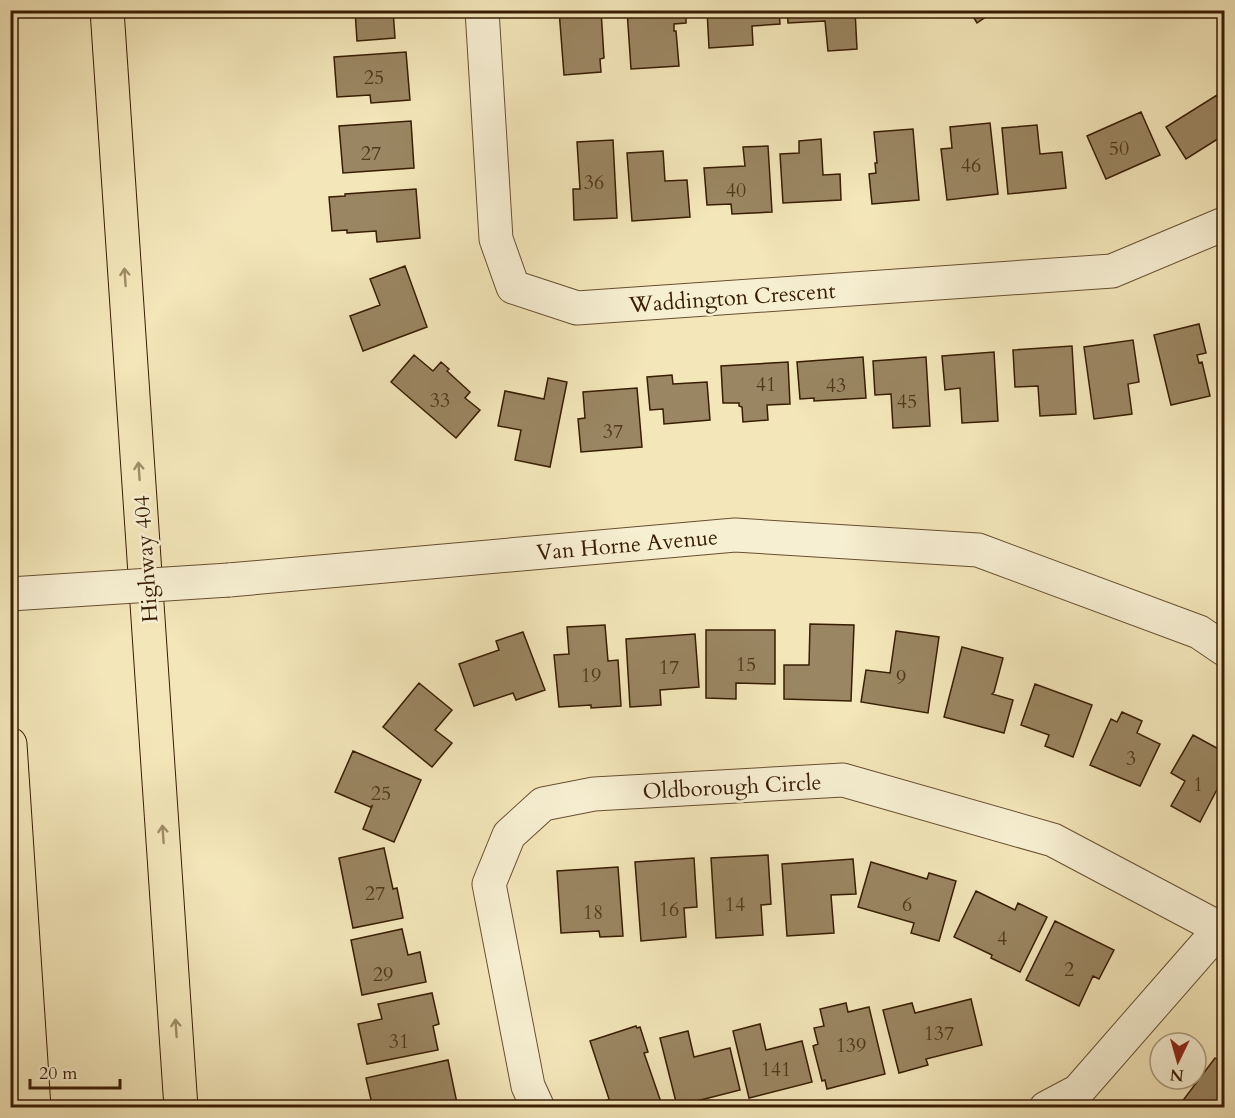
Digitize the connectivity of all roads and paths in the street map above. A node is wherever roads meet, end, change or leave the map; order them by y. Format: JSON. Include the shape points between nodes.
{"nodes":[{"id":1,"x":107,"y":10,"type":"edge"},
{"id":2,"x":482,"y":10,"type":"edge"},
{"id":3,"x":1224,"y":224,"type":"edge"},
{"id":4,"x":10,"y":594,"type":"edge"},
{"id":5,"x":1224,"y":649,"type":"edge"},
{"id":6,"x":10,"y":744,"type":"edge"},
{"id":7,"x":1223,"y":926,"type":"edge"},
{"id":8,"x":34,"y":1107,"type":"edge"},
{"id":9,"x":182,"y":1107,"type":"edge"},
{"id":10,"x":538,"y":1107,"type":"edge"},
{"id":11,"x":1046,"y":1107,"type":"edge"}],
"edges":[{"from":9,"to":1,"type":"highway","name":"Highway 404","one_way":true},
{"from":2,"to":3,"type":"street","name":"Waddington Crescent","via":[[496,239],[513,287],[577,308],[1112,271]]},
{"from":4,"to":5,"type":"street","name":"Van Horne Avenue","bridge":true,"via":[[229,580],[735,535],[978,550],[1199,632]]},
{"from":6,"to":8,"type":"highway"},
{"from":7,"to":10,"type":"street","name":"Oldborough Circle","via":[[1053,840],[843,780],[594,794],[543,804],[509,835],[489,884],[528,1086]]},
{"from":7,"to":11,"type":"street","via":[[1078,1091]]}]}
